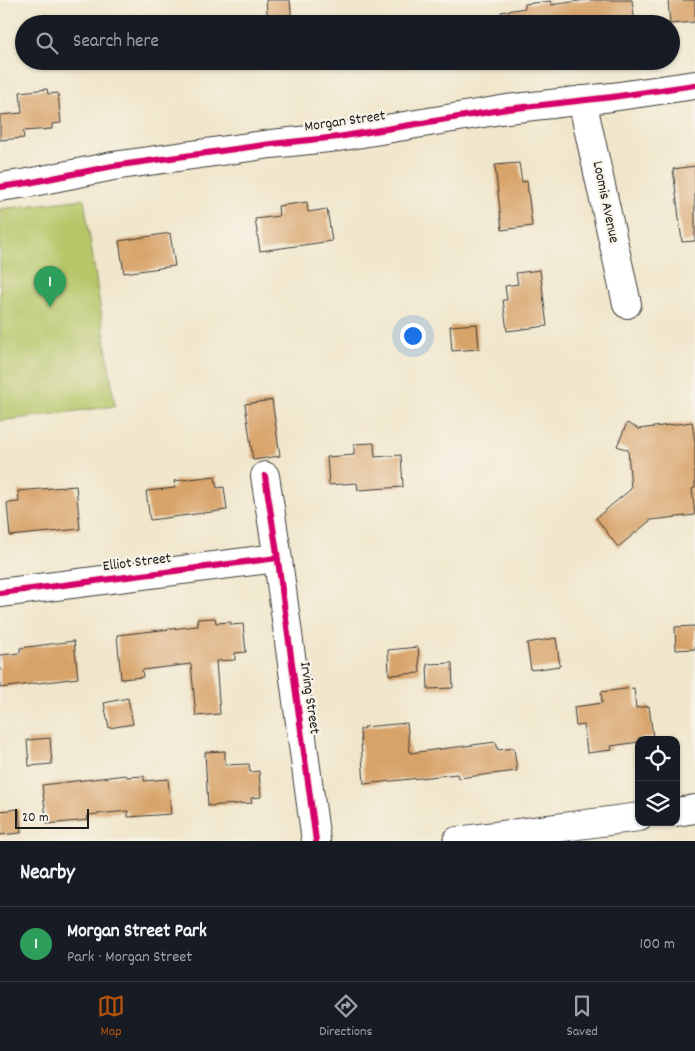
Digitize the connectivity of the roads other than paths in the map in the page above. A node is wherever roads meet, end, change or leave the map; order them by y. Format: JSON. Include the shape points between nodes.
{"nodes":[{"id":1,"x":695,"y":85,"type":"edge"},
{"id":2,"x":582,"y":100,"type":"junction"},
{"id":3,"x":0,"y":187,"type":"edge"},
{"id":4,"x":628,"y":304,"type":"dead end"},
{"id":5,"x":265,"y":476,"type":"dead end"},
{"id":6,"x":278,"y":558,"type":"junction"},
{"id":7,"x":0,"y":593,"type":"edge"},
{"id":8,"x":695,"y":809,"type":"edge"},
{"id":9,"x":680,"y":811,"type":"edge"},
{"id":10,"x":635,"y":818,"type":"edge"},
{"id":11,"x":316,"y":841,"type":"edge"},
{"id":12,"x":457,"y":841,"type":"edge"}],
"edges":[{"from":1,"to":2,"type":"street","name":"Morgan Street"},
{"from":2,"to":3,"type":"street","name":"Morgan Street","via":[[113,166]]},
{"from":2,"to":4,"type":"street","name":"Loomis Avenue"},
{"from":5,"to":6,"type":"street","name":"Irving Street"},
{"from":6,"to":7,"type":"street","name":"Elliot Street"},
{"from":6,"to":11,"type":"street","name":"Irving Street"},
{"from":8,"to":9,"type":"street"},
{"from":10,"to":12,"type":"street"}]}
